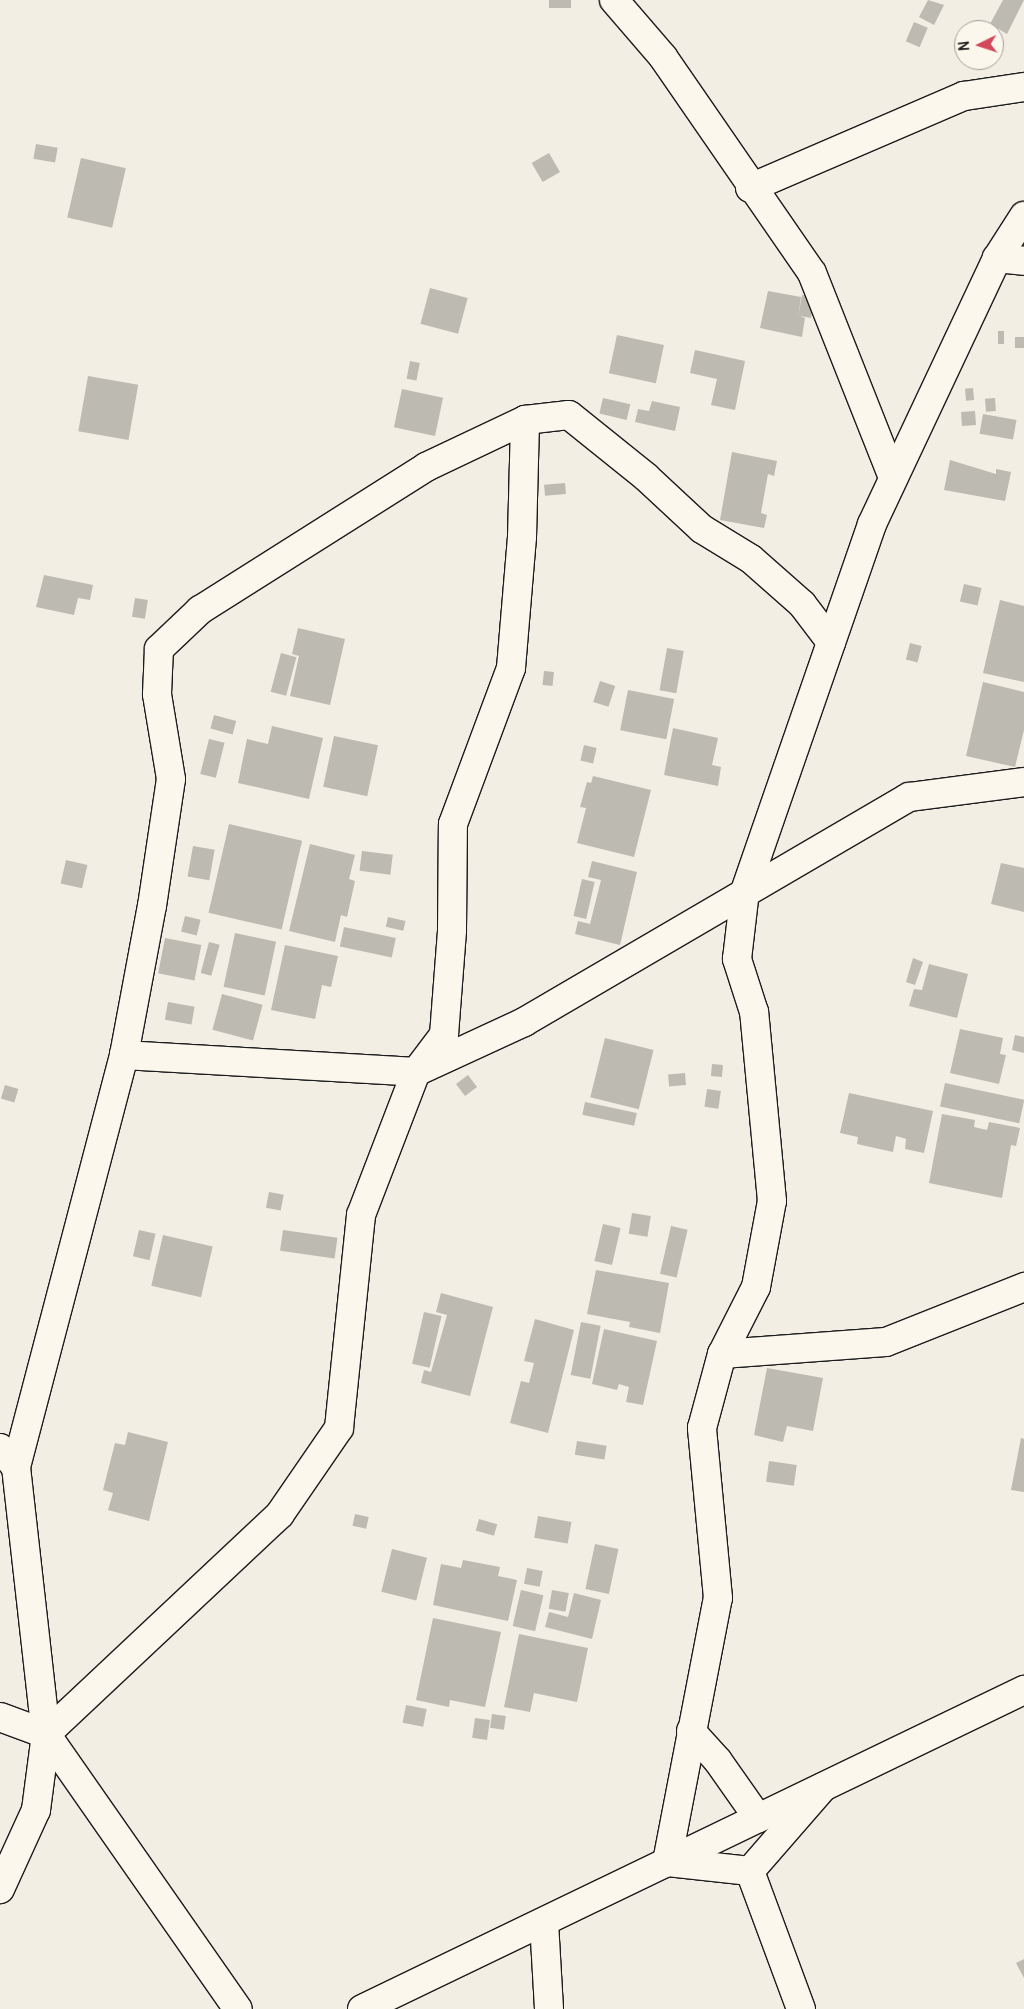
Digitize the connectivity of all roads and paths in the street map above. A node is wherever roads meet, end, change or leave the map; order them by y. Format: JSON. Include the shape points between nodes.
{"nodes":[{"id":1,"x":614,"y":0,"type":"edge"},
{"id":2,"x":1024,"y":87,"type":"edge"},
{"id":3,"x":750,"y":188,"type":"junction"},
{"id":4,"x":1024,"y":216,"type":"edge"},
{"id":5,"x":997,"y":258,"type":"junction"},
{"id":6,"x":1024,"y":260,"type":"edge"},
{"id":7,"x":525,"y":420,"type":"junction"},
{"id":8,"x":893,"y":478,"type":"junction"},
{"id":9,"x":831,"y":642,"type":"junction"},
{"id":10,"x":1024,"y":782,"type":"edge"},
{"id":11,"x":745,"y":891,"type":"junction"},
{"id":12,"x":124,"y":1055,"type":"junction"},
{"id":13,"x":416,"y":1072,"type":"junction"},
{"id":14,"x":1024,"y":1287,"type":"edge"},
{"id":15,"x":722,"y":1354,"type":"junction"},
{"id":16,"x":8,"y":1458,"type":"edge"},
{"id":17,"x":1024,"y":1690,"type":"edge"},
{"id":18,"x":0,"y":1717,"type":"edge"},
{"id":19,"x":691,"y":1731,"type":"junction"},
{"id":20,"x":46,"y":1734,"type":"junction"},
{"id":21,"x":823,"y":1787,"type":"junction"},
{"id":22,"x":758,"y":1818,"type":"junction"},
{"id":23,"x":668,"y":1862,"type":"junction"},
{"id":24,"x":750,"y":1871,"type":"junction"},
{"id":25,"x":0,"y":1889,"type":"edge"},
{"id":26,"x":544,"y":1922,"type":"junction"},
{"id":27,"x":238,"y":2009,"type":"edge"},
{"id":28,"x":362,"y":2009,"type":"edge"},
{"id":29,"x":549,"y":2009,"type":"edge"},
{"id":30,"x":801,"y":2009,"type":"edge"}],
"edges":[{"from":1,"to":3,"type":"street","via":[[663,57]]},
{"from":2,"to":3,"type":"street","via":[[964,96]]},
{"from":3,"to":8,"type":"street","via":[[812,273]]},
{"from":4,"to":5,"type":"street"},
{"from":5,"to":6,"type":"street"},
{"from":5,"to":8,"type":"street"},
{"from":7,"to":9,"type":"street","via":[[569,415],[646,477],[702,529],[751,559],[802,604]]},
{"from":7,"to":12,"type":"street","via":[[426,467],[200,610],[159,648],[157,694],[171,779],[152,906]]},
{"from":7,"to":13,"type":"street","via":[[522,537],[511,668],[453,824],[452,930],[444,1035]]},
{"from":8,"to":9,"type":"street","via":[[872,524]]},
{"from":9,"to":11,"type":"street"},
{"from":10,"to":11,"type":"street","via":[[909,798]]},
{"from":11,"to":13,"type":"street","via":[[524,1022]]},
{"from":11,"to":15,"type":"street","via":[[737,959],[754,1012],[772,1200],[756,1287]]},
{"from":12,"to":13,"type":"street"},
{"from":12,"to":16,"type":"street"},
{"from":13,"to":20,"type":"street","via":[[361,1215],[339,1428],[280,1514]]},
{"from":14,"to":15,"type":"street","via":[[886,1342]]},
{"from":15,"to":19,"type":"street","via":[[702,1428],[718,1598]]},
{"from":16,"to":20,"type":"street"},
{"from":17,"to":21,"type":"street"},
{"from":18,"to":20,"type":"street"},
{"from":19,"to":22,"type":"street"},
{"from":19,"to":23,"type":"street"},
{"from":20,"to":25,"type":"street","via":[[36,1810]]},
{"from":20,"to":27,"type":"street"},
{"from":21,"to":22,"type":"street"},
{"from":21,"to":24,"type":"street"},
{"from":22,"to":23,"type":"street"},
{"from":23,"to":24,"type":"street"},
{"from":23,"to":26,"type":"street"},
{"from":24,"to":30,"type":"street"},
{"from":26,"to":28,"type":"street"},
{"from":26,"to":29,"type":"street"}]}
